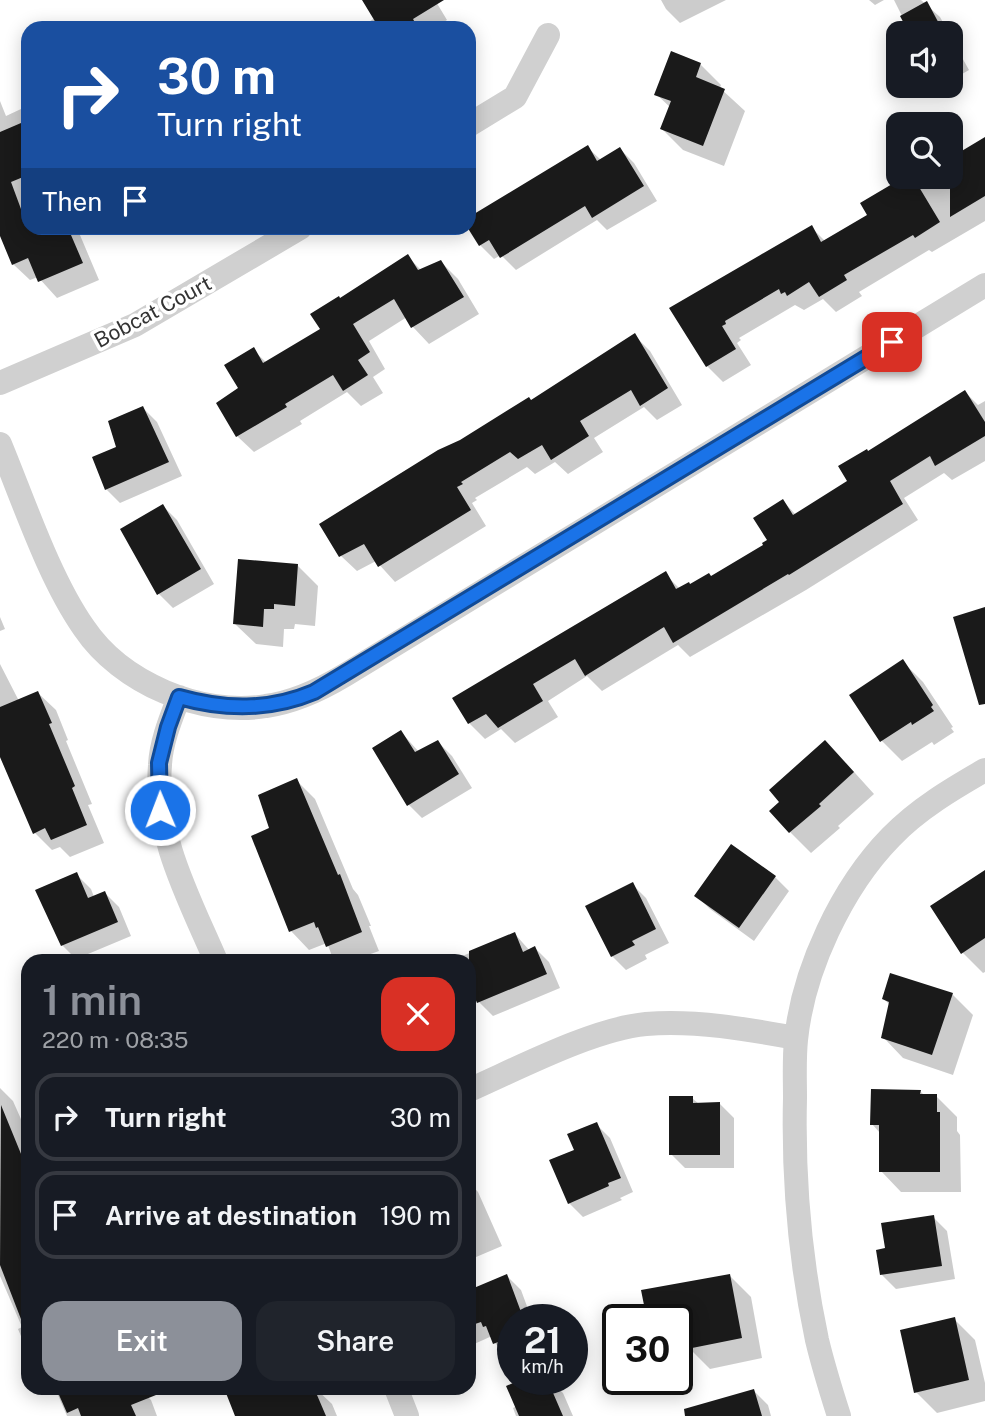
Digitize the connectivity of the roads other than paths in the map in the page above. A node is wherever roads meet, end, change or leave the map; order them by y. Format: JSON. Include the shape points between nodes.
{"nodes":[{"id":1,"x":548,"y":35,"type":"dead end"},
{"id":2,"x":476,"y":121,"type":"edge"},
{"id":3,"x":288,"y":235,"type":"edge"},
{"id":4,"x":985,"y":285,"type":"edge"},
{"id":5,"x":0,"y":383,"type":"edge"},
{"id":6,"x":0,"y":444,"type":"edge"},
{"id":7,"x":179,"y":697,"type":"junction"},
{"id":8,"x":985,"y":769,"type":"edge"},
{"id":9,"x":213,"y":954,"type":"edge"},
{"id":10,"x":796,"y":1038,"type":"junction"},
{"id":11,"x":476,"y":1087,"type":"edge"},
{"id":12,"x":399,"y":1395,"type":"edge"},
{"id":13,"x":407,"y":1416,"type":"edge"},
{"id":14,"x":839,"y":1416,"type":"edge"}],
"edges":[{"from":1,"to":2,"type":"street","via":[[515,97]]},
{"from":3,"to":5,"type":"street","name":"Bobcat Court","via":[[135,325]]},
{"from":4,"to":7,"type":"street","via":[[314,692],[258,707],[214,706]]},
{"from":6,"to":7,"type":"street","via":[[52,569],[86,631],[115,663]]},
{"from":7,"to":9,"type":"street","via":[[159,763],[160,810],[172,857]]},
{"from":8,"to":10,"type":"street","via":[[941,795],[891,837],[855,880],[828,929],[807,986]]},
{"from":10,"to":11,"type":"street","via":[[685,1024],[644,1024],[603,1034]]},
{"from":10,"to":14,"type":"street","via":[[794,1139],[800,1239],[817,1341]]},
{"from":12,"to":13,"type":"street"}]}
